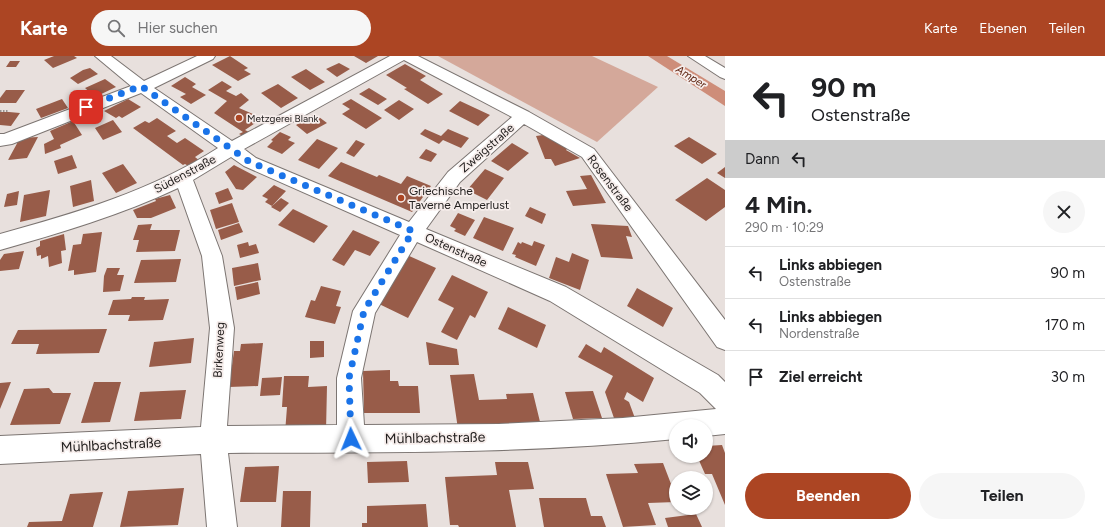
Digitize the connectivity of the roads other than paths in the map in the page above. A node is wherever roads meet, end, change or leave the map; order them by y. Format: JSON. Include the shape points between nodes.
{"nodes":[{"id":1,"x":102,"y":56,"type":"edge"},
{"id":2,"x":208,"y":56,"type":"edge"},
{"id":3,"x":401,"y":56,"type":"edge"},
{"id":4,"x":407,"y":56,"type":"edge"},
{"id":5,"x":695,"y":56,"type":"edge"},
{"id":6,"x":725,"y":74,"type":"edge"},
{"id":7,"x":141,"y":86,"type":"junction"},
{"id":8,"x":523,"y":116,"type":"junction"},
{"id":9,"x":0,"y":140,"type":"edge"},
{"id":10,"x":230,"y":150,"type":"junction"},
{"id":11,"x":183,"y":178,"type":"junction"},
{"id":12,"x":413,"y":231,"type":"junction"},
{"id":13,"x":0,"y":242,"type":"edge"},
{"id":14,"x":725,"y":339,"type":"edge"},
{"id":15,"x":720,"y":388,"type":"edge"},
{"id":16,"x":725,"y":421,"type":"edge"},
{"id":17,"x":351,"y":439,"type":"junction"},
{"id":18,"x":213,"y":440,"type":"junction"},
{"id":19,"x":0,"y":450,"type":"edge"},
{"id":20,"x":222,"y":527,"type":"edge"}],
"edges":[{"from":1,"to":7,"type":"street","name":"Ostenstraße"},
{"from":2,"to":7,"type":"street","via":[[158,81]]},
{"from":3,"to":10,"type":"street","name":"Südenstraße"},
{"from":4,"to":8,"type":"street","name":"Rosenstraße"},
{"from":5,"to":6,"type":"street"},
{"from":7,"to":9,"type":"street","via":[[6,140]]},
{"from":7,"to":10,"type":"street","name":"Ostenstraße"},
{"from":8,"to":12,"type":"street","name":"Zweigstraße","via":[[454,177]]},
{"from":8,"to":14,"type":"street","name":"Rosenstraße","via":[[588,153]]},
{"from":10,"to":11,"type":"street","name":"Südenstraße"},
{"from":10,"to":12,"type":"street","name":"Ostenstraße","via":[[250,162]]},
{"from":11,"to":13,"type":"street","name":"Südenstraße","via":[[134,200]]},
{"from":11,"to":18,"type":"street","name":"Birkenweg","via":[[212,256],[222,328]]},
{"from":12,"to":15,"type":"street","name":"Ostenstraße","via":[[558,294]]},
{"from":12,"to":17,"type":"street","name":"Zweigstraße","via":[[364,311],[349,378]]},
{"from":16,"to":17,"type":"street","name":"Mühlbachstraße","via":[[623,431],[499,437]]},
{"from":17,"to":18,"type":"street","name":"Mühlbachstraße"},
{"from":18,"to":19,"type":"street","name":"Mühlbachstraße"},
{"from":18,"to":20,"type":"street","name":"Birkenweg"}]}
